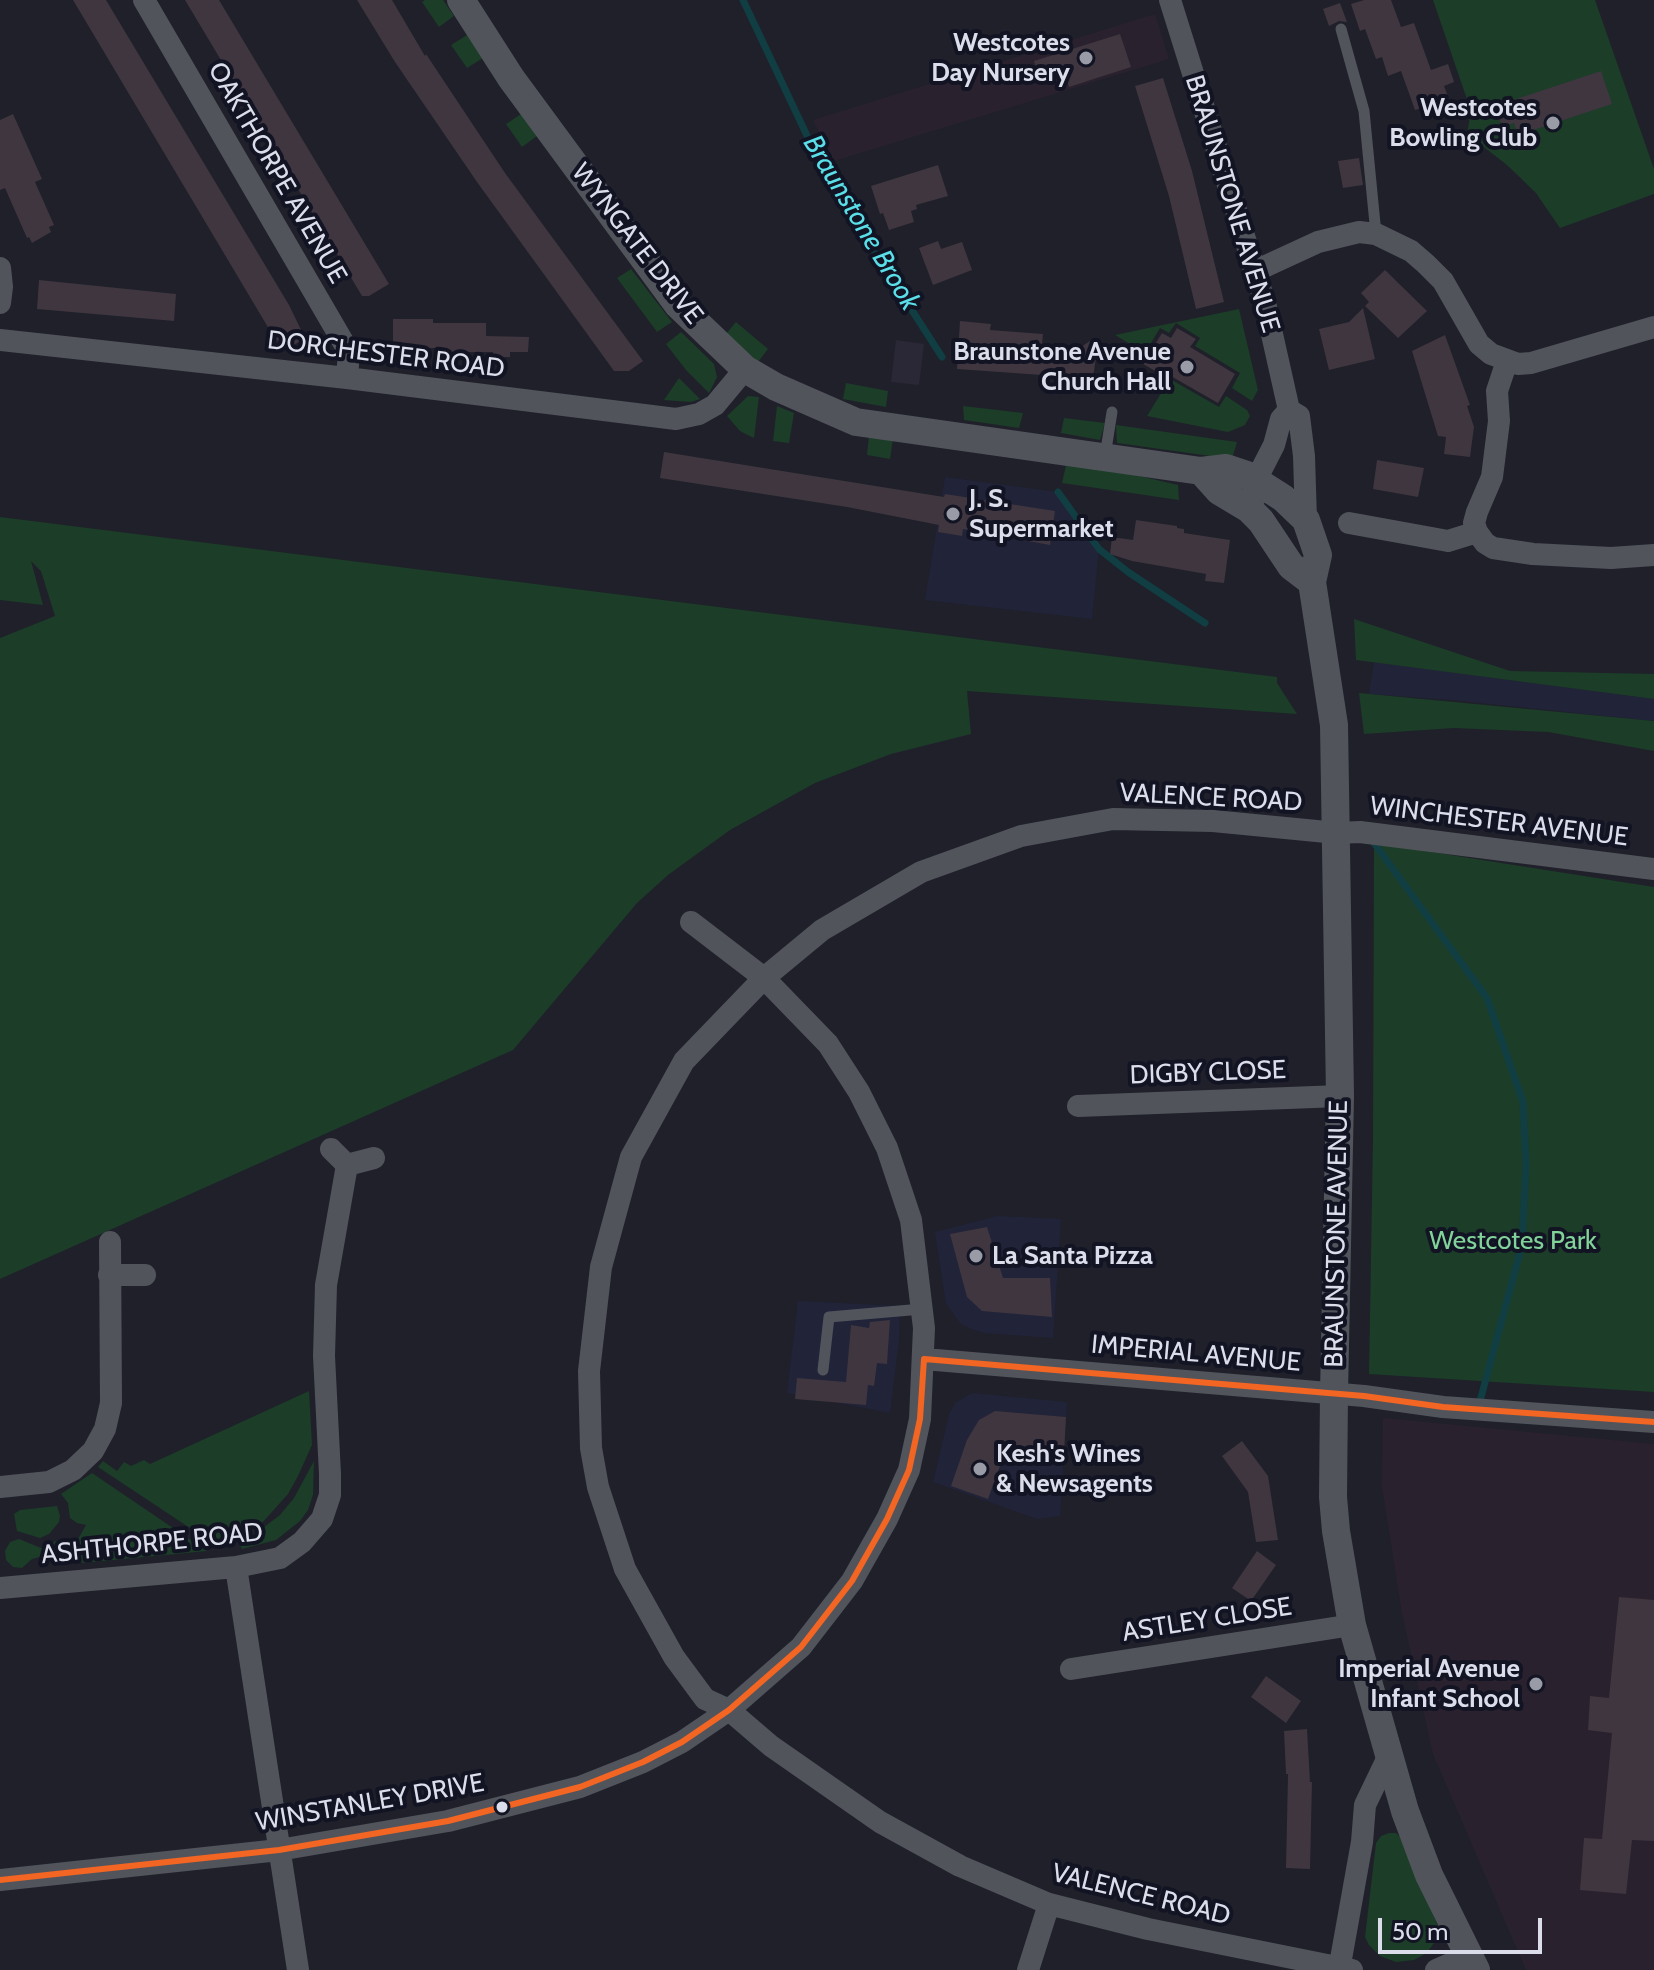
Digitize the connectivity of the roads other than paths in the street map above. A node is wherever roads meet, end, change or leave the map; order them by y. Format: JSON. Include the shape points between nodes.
{"nodes":[{"id":1,"x":144,"y":0,"type":"edge"},
{"id":2,"x":461,"y":0,"type":"edge"},
{"id":3,"x":1170,"y":0,"type":"edge"},
{"id":4,"x":1341,"y":29,"type":"dead end"},
{"id":5,"x":1376,"y":234,"type":"junction"},
{"id":6,"x":0,"y":268,"type":"edge"},
{"id":7,"x":1253,"y":272,"type":"junction"},
{"id":8,"x":0,"y":303,"type":"edge"},
{"id":9,"x":1654,"y":327,"type":"edge"},
{"id":10,"x":0,"y":340,"type":"edge"},
{"id":11,"x":1507,"y":361,"type":"junction"},
{"id":12,"x":745,"y":369,"type":"junction"},
{"id":13,"x":347,"y":378,"type":"junction"},
{"id":14,"x":1289,"y":410,"type":"junction"},
{"id":15,"x":1112,"y":412,"type":"dead end"},
{"id":16,"x":1105,"y":456,"type":"junction"},
{"id":17,"x":1304,"y":456,"type":"junction"},
{"id":18,"x":1258,"y":494,"type":"junction"},
{"id":19,"x":1306,"y":520,"type":"junction"},
{"id":20,"x":1349,"y":523,"type":"dead end"},
{"id":21,"x":1477,"y":532,"type":"junction"},
{"id":22,"x":1654,"y":555,"type":"edge"},
{"id":23,"x":1312,"y":582,"type":"junction"},
{"id":24,"x":1337,"y":833,"type":"junction"},
{"id":25,"x":1654,"y":869,"type":"edge"},
{"id":26,"x":691,"y":922,"type":"dead end"},
{"id":27,"x":764,"y":978,"type":"junction"},
{"id":28,"x":1340,"y":1096,"type":"junction"},
{"id":29,"x":1078,"y":1106,"type":"dead end"},
{"id":30,"x":374,"y":1158,"type":"dead end"},
{"id":31,"x":110,"y":1242,"type":"dead end"},
{"id":32,"x":109,"y":1275,"type":"junction"},
{"id":33,"x":145,"y":1275,"type":"dead end"},
{"id":34,"x":922,"y":1309,"type":"junction"},
{"id":35,"x":924,"y":1359,"type":"junction"},
{"id":36,"x":823,"y":1370,"type":"dead end"},
{"id":37,"x":1334,"y":1394,"type":"junction"},
{"id":38,"x":1654,"y":1422,"type":"edge"},
{"id":39,"x":0,"y":1487,"type":"edge"},
{"id":40,"x":236,"y":1567,"type":"junction"},
{"id":41,"x":0,"y":1588,"type":"edge"},
{"id":42,"x":1352,"y":1625,"type":"junction"},
{"id":43,"x":1071,"y":1669,"type":"dead end"},
{"id":44,"x":729,"y":1710,"type":"junction"},
{"id":45,"x":1389,"y":1755,"type":"junction"},
{"id":46,"x":279,"y":1850,"type":"junction"},
{"id":47,"x":0,"y":1880,"type":"edge"},
{"id":48,"x":1049,"y":1904,"type":"junction"},
{"id":49,"x":1472,"y":1963,"type":"edge"},
{"id":50,"x":298,"y":1970,"type":"edge"},
{"id":51,"x":1028,"y":1970,"type":"edge"},
{"id":52,"x":1339,"y":1970,"type":"edge"},
{"id":53,"x":1352,"y":1970,"type":"edge"},
{"id":54,"x":1436,"y":1970,"type":"edge"}],
"edges":[{"from":1,"to":13,"type":"street","name":"OAKTHORPE AVENUE","via":[[349,352]]},
{"from":2,"to":12,"type":"street","name":"WYNGATE DRIVE","via":[[511,78],[678,305]]},
{"from":3,"to":7,"type":"street","name":"BRAUNSTONE AVENUE"},
{"from":4,"to":5,"type":"lane","via":[[1364,111]]},
{"from":5,"to":7,"type":"street","via":[[1359,232],[1318,242]]},
{"from":5,"to":11,"type":"street","via":[[1426,264],[1443,281],[1479,344]]},
{"from":6,"to":8,"type":"street"},
{"from":7,"to":14,"type":"street","name":"BRAUNSTONE AVENUE"},
{"from":9,"to":11,"type":"street","via":[[1531,363]]},
{"from":10,"to":13,"type":"street","name":"DORCHESTER ROAD"},
{"from":11,"to":21,"type":"street","via":[[1497,391],[1492,477],[1474,523]]},
{"from":12,"to":13,"type":"street","name":"DORCHESTER ROAD","via":[[715,405],[676,419]]},
{"from":12,"to":16,"type":"street","name":"WYNGATE DRIVE","via":[[856,422]]},
{"from":14,"to":17,"type":"street","name":"BRAUNSTONE AVENUE","via":[[1299,416]]},
{"from":14,"to":18,"type":"street","via":[[1281,419]]},
{"from":15,"to":16,"type":"lane"},
{"from":16,"to":18,"type":"street","name":"WYNGATE DRIVE","via":[[1201,471],[1226,468]]},
{"from":17,"to":18,"type":"street","via":[[1284,485]]},
{"from":17,"to":19,"type":"street","name":"BRAUNSTONE AVENUE"},
{"from":18,"to":19,"type":"street"},
{"from":18,"to":23,"type":"street","via":[[1261,521],[1291,566]]},
{"from":19,"to":23,"type":"street","name":"BRAUNSTONE AVENUE","via":[[1318,555]]},
{"from":20,"to":21,"type":"street","via":[[1448,541]]},
{"from":21,"to":22,"type":"street","via":[[1493,548],[1533,554]]},
{"from":23,"to":24,"type":"street","name":"BRAUNSTONE AVENUE","via":[[1334,725]]},
{"from":24,"to":25,"type":"street","name":"WINCHESTER AVENUE"},
{"from":24,"to":27,"type":"street","name":"VALENCE ROAD","via":[[1213,821],[1113,819],[1021,836],[921,872],[822,930]]},
{"from":24,"to":28,"type":"street","name":"BRAUNSTONE AVENUE"},
{"from":26,"to":27,"type":"street","name":"WINSTANLEY DRIVE"},
{"from":27,"to":34,"type":"street","name":"WINSTANLEY DRIVE","via":[[828,1044],[887,1148],[911,1220]]},
{"from":27,"to":44,"type":"street","name":"VALENCE ROAD","via":[[684,1061],[631,1157],[601,1267],[589,1371],[598,1487],[625,1569],[697,1689]]},
{"from":28,"to":29,"type":"street","name":"DIGBY CLOSE"},
{"from":28,"to":37,"type":"street","name":"BRAUNSTONE AVENUE"},
{"from":30,"to":40,"type":"street","name":"ASHTHORPE ROAD","via":[[339,1157],[326,1285],[330,1495],[322,1519],[280,1558]]},
{"from":31,"to":32,"type":"street"},
{"from":32,"to":33,"type":"street"},
{"from":32,"to":39,"type":"street","via":[[111,1403],[105,1429],[93,1451],[73,1470],[49,1482]]},
{"from":34,"to":35,"type":"street","name":"WINSTANLEY DRIVE"},
{"from":34,"to":36,"type":"lane","via":[[829,1317]]},
{"from":35,"to":37,"type":"street","name":"IMPERIAL AVENUE"},
{"from":35,"to":44,"type":"street","name":"WINSTANLEY DRIVE","via":[[920,1419],[909,1470],[887,1519],[852,1581],[801,1647]]},
{"from":37,"to":38,"type":"street","name":"IMPERIAL AVENUE"},
{"from":37,"to":42,"type":"street","name":"BRAUNSTONE AVENUE","via":[[1335,1520]]},
{"from":40,"to":41,"type":"street","name":"ASHTHORPE ROAD"},
{"from":40,"to":46,"type":"street"},
{"from":42,"to":43,"type":"street","name":"ASTLEY CLOSE"},
{"from":42,"to":45,"type":"street","name":"BRAUNSTONE AVENUE"},
{"from":44,"to":46,"type":"street","name":"WINSTANLEY DRIVE","via":[[682,1742],[580,1787],[448,1821]]},
{"from":44,"to":48,"type":"street","name":"VALENCE ROAD","via":[[880,1822],[960,1866]]},
{"from":45,"to":49,"type":"street","name":"BRAUNSTONE AVENUE","via":[[1429,1875]]},
{"from":45,"to":52,"type":"street","via":[[1365,1805]]},
{"from":46,"to":47,"type":"street","name":"WINSTANLEY DRIVE"},
{"from":46,"to":50,"type":"street"},
{"from":48,"to":51,"type":"street"},
{"from":48,"to":52,"type":"street","name":"VALENCE ROAD"},
{"from":49,"to":54,"type":"street"},
{"from":52,"to":53,"type":"street","name":"VALENCE ROAD"}]}
